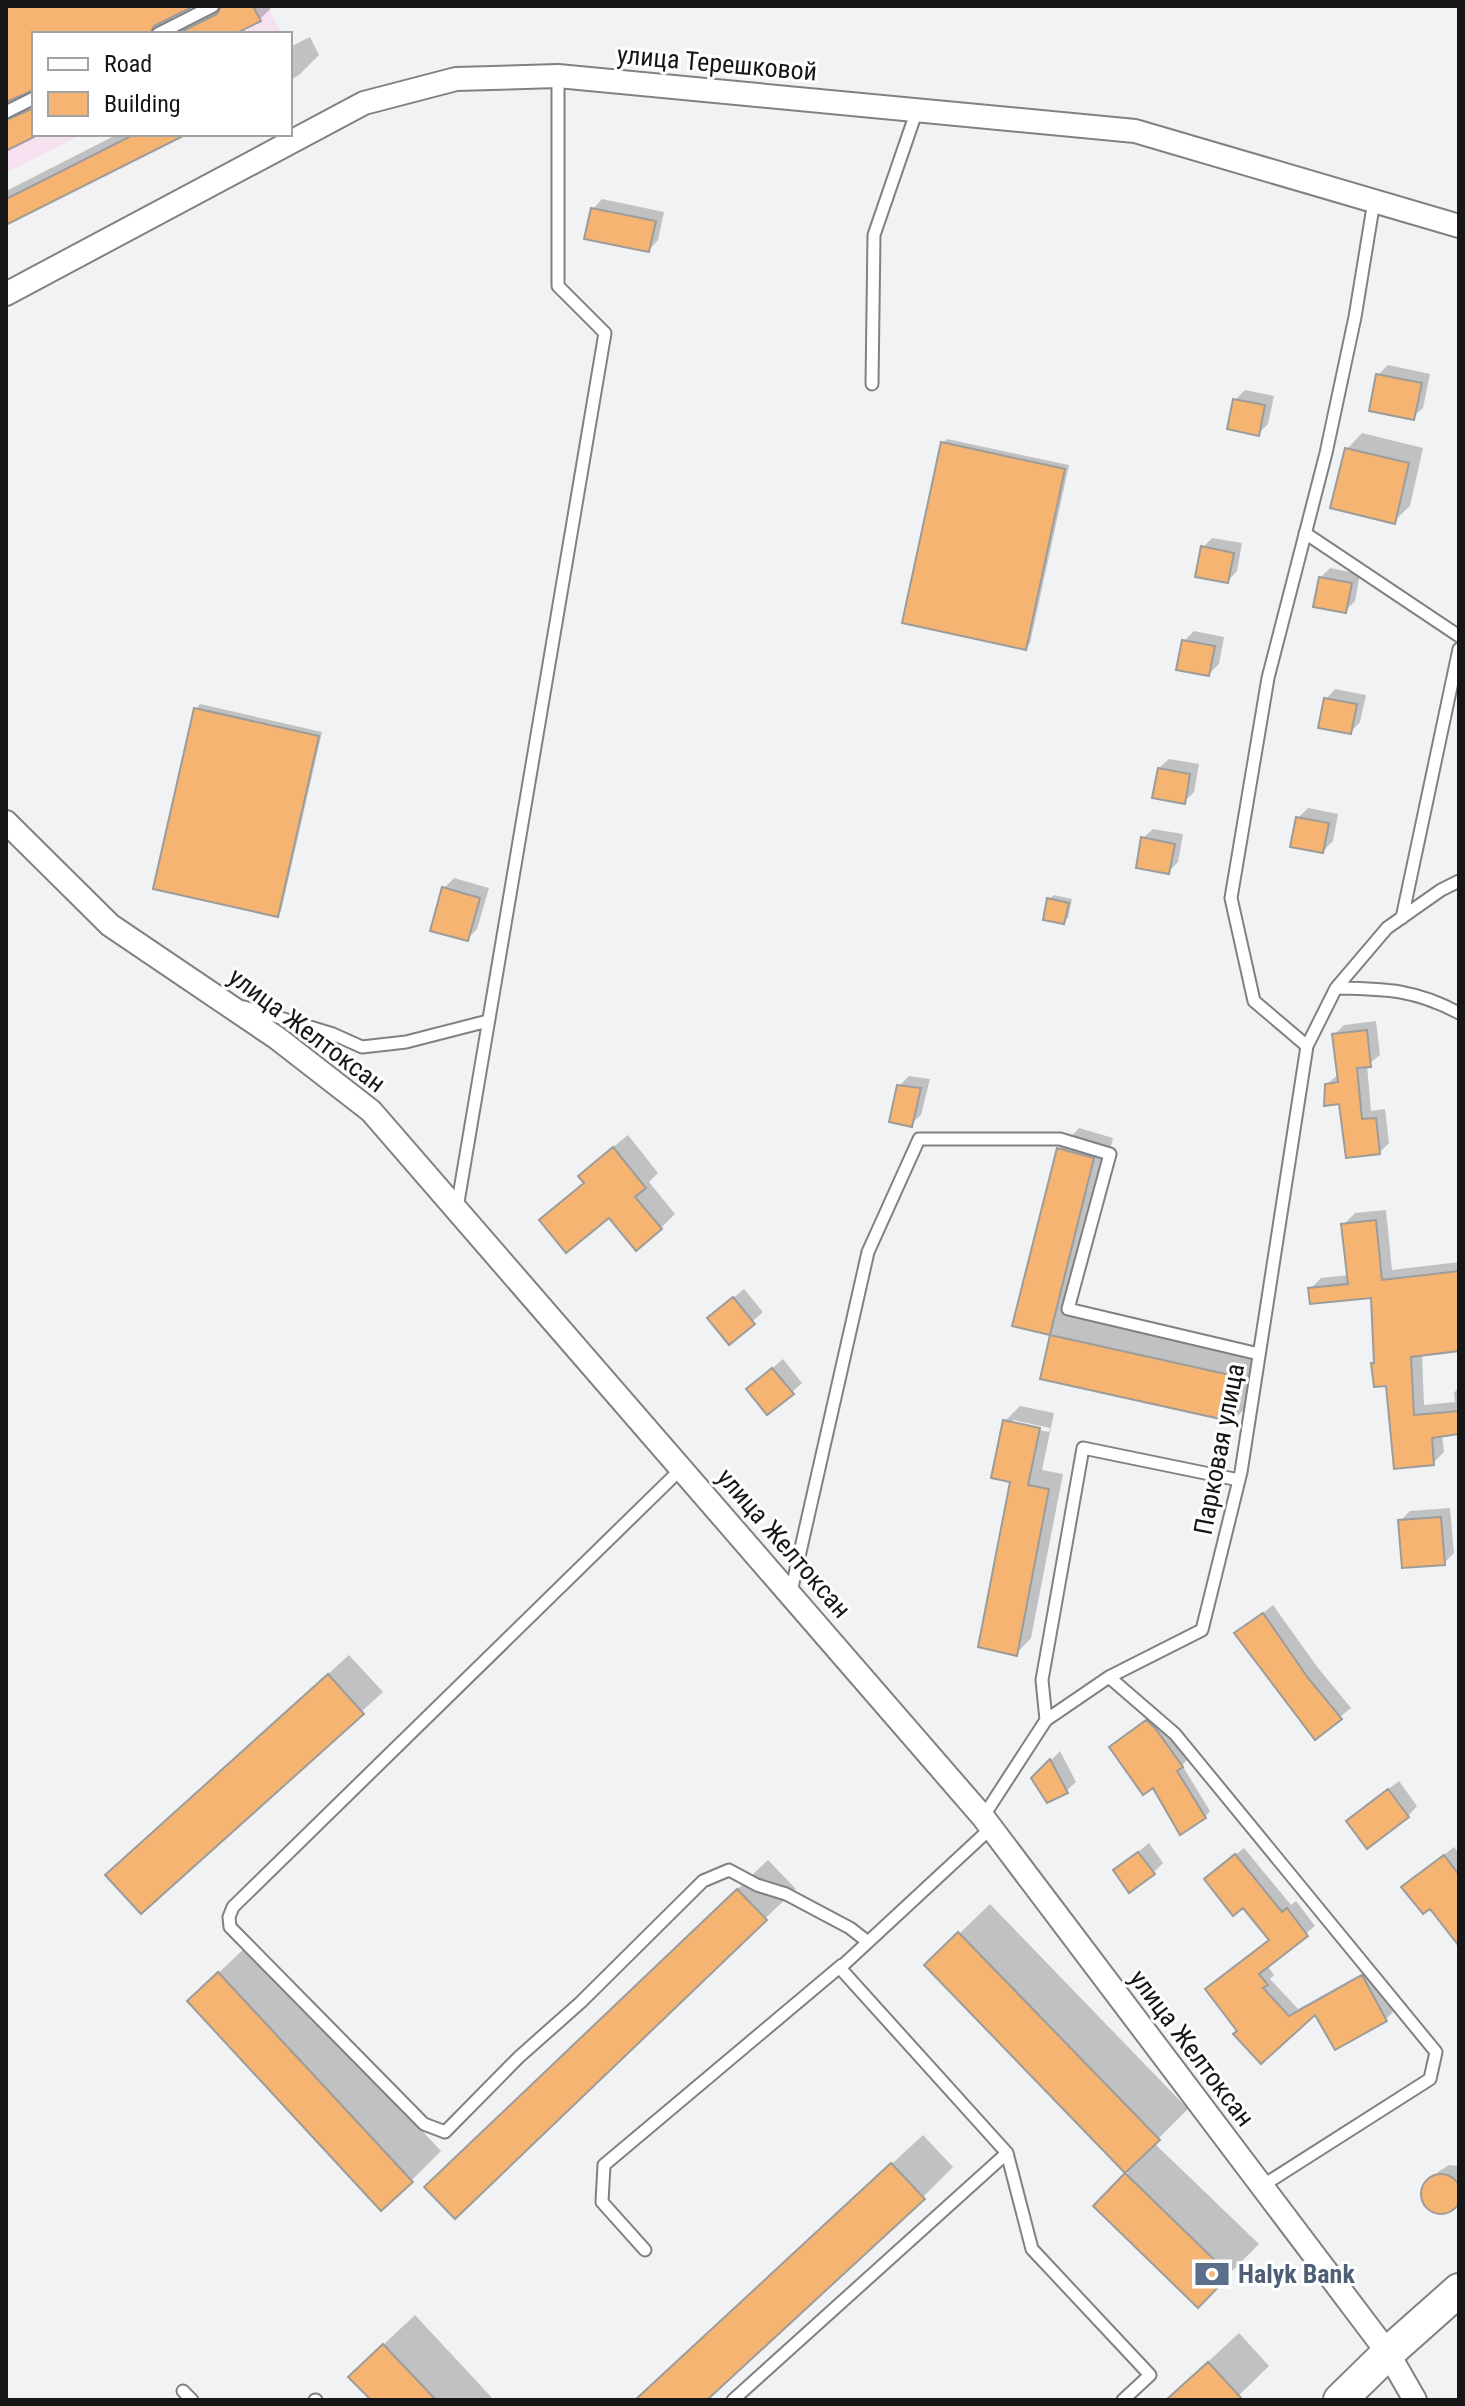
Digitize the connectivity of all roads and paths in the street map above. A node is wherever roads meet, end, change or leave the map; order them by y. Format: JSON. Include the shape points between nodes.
{"nodes":[{"id":1,"x":213,"y":6,"type":"edge"},
{"id":2,"x":162,"y":32,"type":"edge"},
{"id":3,"x":558,"y":76,"type":"junction"},
{"id":4,"x":32,"y":99,"type":"edge"},
{"id":5,"x":917,"y":110,"type":"junction"},
{"id":6,"x":6,"y":112,"type":"edge"},
{"id":7,"x":1374,"y":201,"type":"junction"},
{"id":8,"x":1459,"y":226,"type":"edge"},
{"id":9,"x":6,"y":294,"type":"edge"},
{"id":10,"x":872,"y":384,"type":"dead end"},
{"id":11,"x":1305,"y":533,"type":"junction"},
{"id":12,"x":1459,"y":636,"type":"edge"},
{"id":13,"x":1459,"y":649,"type":"edge"},
{"id":14,"x":6,"y":822,"type":"edge"},
{"id":15,"x":1459,"y":881,"type":"edge"},
{"id":16,"x":1402,"y":918,"type":"junction"},
{"id":17,"x":1336,"y":988,"type":"junction"},
{"id":18,"x":220,"y":999,"type":"junction"},
{"id":19,"x":1459,"y":1013,"type":"edge"},
{"id":20,"x":488,"y":1021,"type":"junction"},
{"id":21,"x":1307,"y":1046,"type":"junction"},
{"id":22,"x":457,"y":1209,"type":"junction"},
{"id":23,"x":1259,"y":1354,"type":"junction"},
{"id":24,"x":682,"y":1467,"type":"junction"},
{"id":25,"x":1239,"y":1480,"type":"junction"},
{"id":26,"x":790,"y":1593,"type":"junction"},
{"id":27,"x":1109,"y":1677,"type":"junction"},
{"id":28,"x":1046,"y":1720,"type":"junction"},
{"id":29,"x":987,"y":1822,"type":"junction"},
{"id":30,"x":868,"y":1942,"type":"junction"},
{"id":31,"x":855,"y":1954,"type":"junction"},
{"id":32,"x":1007,"y":2153,"type":"junction"},
{"id":33,"x":1262,"y":2186,"type":"junction"},
{"id":34,"x":645,"y":2250,"type":"dead end"},
{"id":35,"x":1459,"y":2290,"type":"edge"},
{"id":36,"x":1388,"y":2353,"type":"junction"},
{"id":37,"x":183,"y":2391,"type":"dead end"},
{"id":38,"x":192,"y":2400,"type":"edge"},
{"id":39,"x":733,"y":2400,"type":"edge"},
{"id":40,"x":1123,"y":2400,"type":"edge"},
{"id":41,"x":1340,"y":2400,"type":"edge"},
{"id":42,"x":1415,"y":2400,"type":"edge"}],
"edges":[{"from":1,"to":2,"type":"lane"},
{"from":3,"to":5,"type":"street","name":"улица Терешковой"},
{"from":3,"to":9,"type":"street","name":"улица Терешковой","via":[[456,79],[364,103]]},
{"from":3,"to":20,"type":"lane","via":[[558,286],[605,333]]},
{"from":4,"to":6,"type":"lane"},
{"from":5,"to":7,"type":"street","name":"улица Терешковой","via":[[1135,131]]},
{"from":5,"to":10,"type":"lane","via":[[874,235]]},
{"from":7,"to":8,"type":"street","name":"улица Терешковой"},
{"from":7,"to":11,"type":"lane","via":[[1355,317]]},
{"from":11,"to":12,"type":"lane"},
{"from":11,"to":21,"type":"lane","via":[[1268,678],[1231,898],[1254,1001]]},
{"from":13,"to":16,"type":"lane"},
{"from":14,"to":18,"type":"street","name":"улица Желтоксан","via":[[110,925]]},
{"from":15,"to":16,"type":"lane","name":"Парковая улица"},
{"from":16,"to":17,"type":"lane","name":"Парковая улица","via":[[1387,928]]},
{"from":17,"to":19,"type":"lane","via":[[1392,989],[1431,998]]},
{"from":17,"to":21,"type":"lane","name":"Парковая улица"},
{"from":18,"to":20,"type":"lane","via":[[362,1047]]},
{"from":18,"to":22,"type":"street","name":"улица Желтоксан","via":[[371,1111]]},
{"from":20,"to":22,"type":"lane"},
{"from":21,"to":23,"type":"lane","name":"Парковая улица"},
{"from":22,"to":24,"type":"street","name":"улица Желтоксан"},
{"from":23,"to":25,"type":"lane","name":"Парковая улица"},
{"from":23,"to":26,"type":"lane","via":[[1068,1309],[1110,1154],[1060,1139],[919,1139],[868,1252]]},
{"from":24,"to":26,"type":"street","name":"улица Желтоксан"},
{"from":24,"to":30,"type":"lane","via":[[233,1907],[230,1927],[424,2124],[445,2132],[703,1881],[729,1870],[786,1894]]},
{"from":25,"to":27,"type":"lane","name":"Парковая улица","via":[[1202,1630]]},
{"from":25,"to":28,"type":"lane","via":[[1083,1448],[1042,1680]]},
{"from":26,"to":29,"type":"street","name":"улица Желтоксан"},
{"from":27,"to":28,"type":"lane","name":"Парковая улица"},
{"from":27,"to":33,"type":"lane","via":[[1175,1734],[1436,2052],[1430,2079]]},
{"from":28,"to":29,"type":"lane","name":"Парковая улица"},
{"from":29,"to":30,"type":"lane","name":"Парковая улица"},
{"from":29,"to":33,"type":"street","name":"улица Желтоксан"},
{"from":30,"to":31,"type":"lane","name":"Парковая улица"},
{"from":31,"to":32,"type":"lane","via":[[840,1968]]},
{"from":31,"to":34,"type":"lane","name":"Парковая улица","via":[[604,2165],[602,2202]]},
{"from":32,"to":39,"type":"lane"},
{"from":32,"to":40,"type":"lane","via":[[1032,2249],[1150,2375]]},
{"from":33,"to":36,"type":"street","name":"улица Желтоксан"},
{"from":35,"to":36,"type":"street"},
{"from":36,"to":41,"type":"street"},
{"from":36,"to":42,"type":"street","name":"улица Желтоксан"},
{"from":37,"to":38,"type":"lane"}]}
